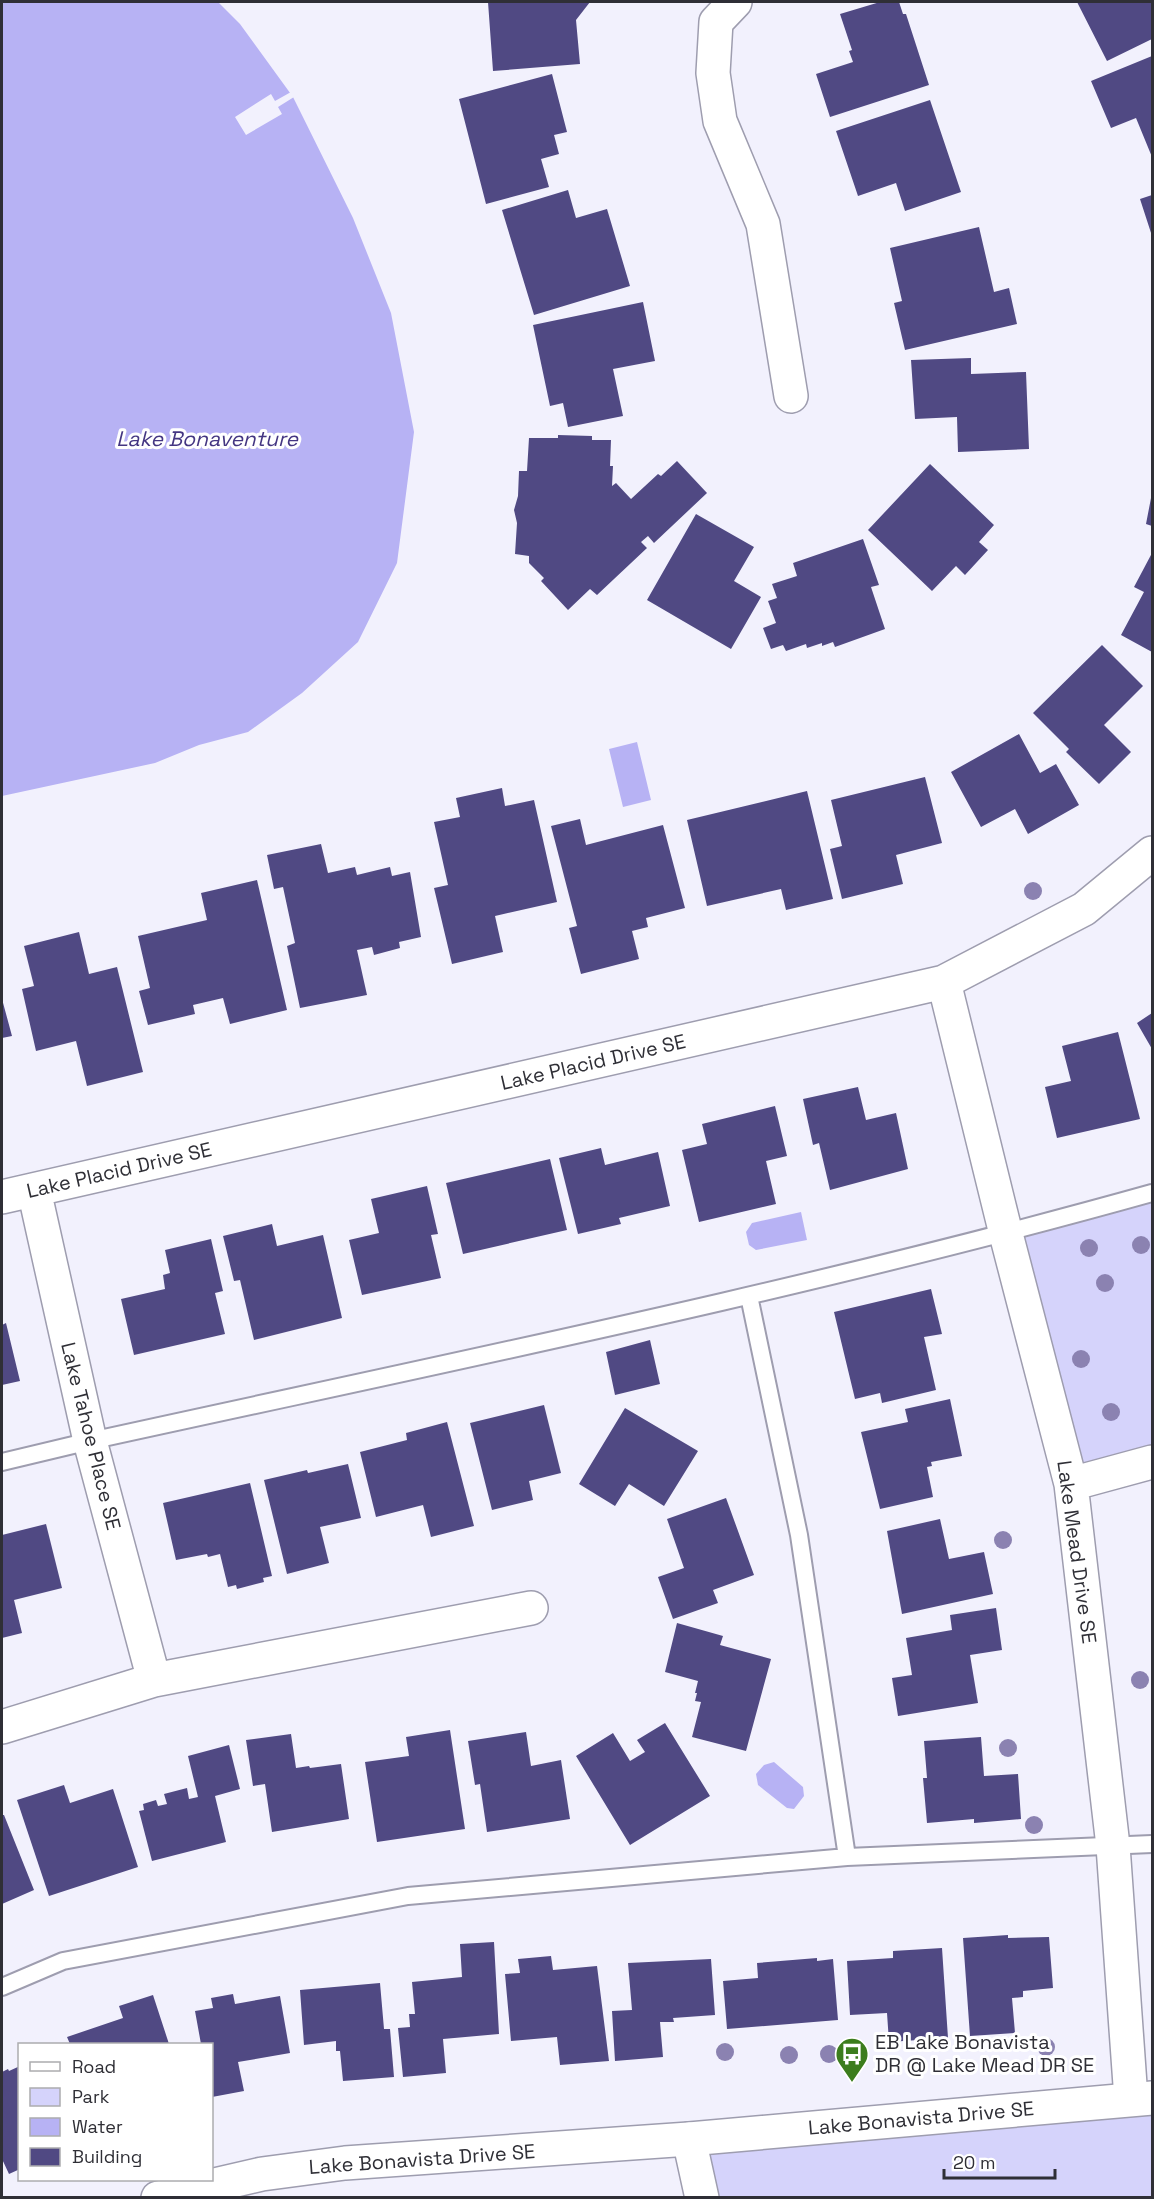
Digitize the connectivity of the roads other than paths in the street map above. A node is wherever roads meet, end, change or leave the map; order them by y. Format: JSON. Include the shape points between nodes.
{"nodes":[{"id":1,"x":735,"y":2,"type":"edge"},
{"id":2,"x":791,"y":396,"type":"dead end"},
{"id":3,"x":1152,"y":853,"type":"edge"},
{"id":4,"x":944,"y":982,"type":"junction"},
{"id":5,"x":34,"y":1190,"type":"junction"},
{"id":6,"x":1152,"y":1193,"type":"edge"},
{"id":7,"x":2,"y":1197,"type":"edge"},
{"id":8,"x":1006,"y":1234,"type":"junction"},
{"id":9,"x":749,"y":1296,"type":"junction"},
{"id":10,"x":90,"y":1441,"type":"junction"},
{"id":11,"x":2,"y":1462,"type":"edge"},
{"id":12,"x":1152,"y":1462,"type":"edge"},
{"id":13,"x":1071,"y":1484,"type":"junction"},
{"id":14,"x":531,"y":1608,"type":"dead end"},
{"id":15,"x":154,"y":1680,"type":"junction"},
{"id":16,"x":2,"y":1727,"type":"edge"},
{"id":17,"x":1152,"y":1844,"type":"edge"},
{"id":18,"x":1113,"y":1846,"type":"junction"},
{"id":19,"x":847,"y":1857,"type":"junction"},
{"id":20,"x":2,"y":1987,"type":"edge"},
{"id":21,"x":1142,"y":2099,"type":"edge"},
{"id":22,"x":689,"y":2139,"type":"junction"},
{"id":23,"x":158,"y":2198,"type":"edge"},
{"id":24,"x":702,"y":2198,"type":"edge"}],
"edges":[{"from":1,"to":2,"type":"street","via":[[716,22],[712,73],[720,121],[763,224]]},
{"from":3,"to":4,"type":"street","name":"Lake Placid Drive SE","via":[[1084,909]]},
{"from":4,"to":5,"type":"street","name":"Lake Placid Drive SE"},
{"from":4,"to":8,"type":"street","name":"Lake Mead Drive SE"},
{"from":5,"to":7,"type":"street","name":"Lake Placid Drive SE"},
{"from":5,"to":10,"type":"street","name":"Lake Tahoe Place SE"},
{"from":6,"to":8,"type":"lane"},
{"from":8,"to":9,"type":"lane"},
{"from":8,"to":13,"type":"street","name":"Lake Mead Drive SE"},
{"from":9,"to":10,"type":"lane"},
{"from":9,"to":19,"type":"lane","via":[[799,1535]]},
{"from":10,"to":11,"type":"lane"},
{"from":10,"to":15,"type":"street","name":"Lake Tahoe Place SE"},
{"from":12,"to":13,"type":"street"},
{"from":13,"to":18,"type":"street","name":"Lake Mead Drive SE"},
{"from":14,"to":15,"type":"street"},
{"from":15,"to":16,"type":"street"},
{"from":17,"to":18,"type":"lane"},
{"from":18,"to":19,"type":"lane"},
{"from":18,"to":21,"type":"street","name":"Lake Mead Drive SE"},
{"from":19,"to":20,"type":"lane","via":[[408,1896],[63,1961]]},
{"from":21,"to":22,"type":"street","name":"Lake Bonavista Drive SE"},
{"from":22,"to":23,"type":"street","name":"Lake Bonavista Drive SE","via":[[345,2163],[262,2174]]},
{"from":22,"to":24,"type":"street"}]}
